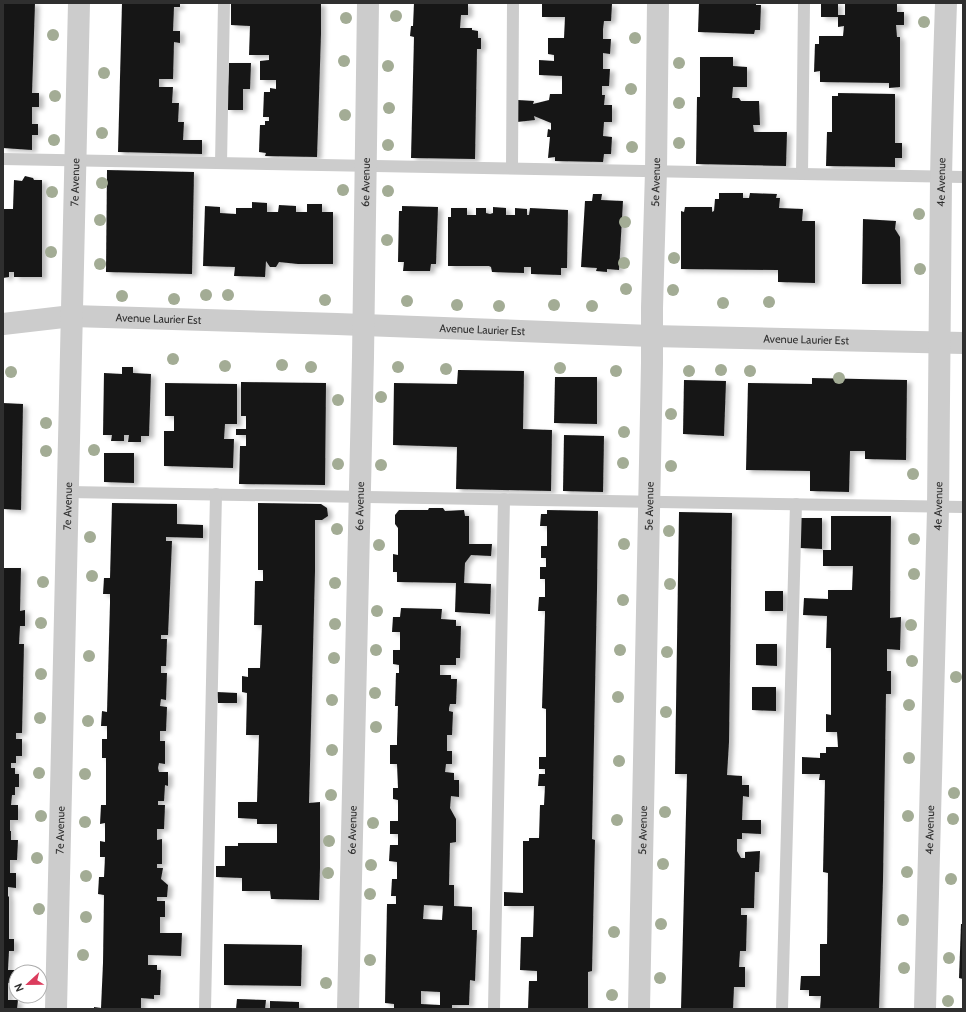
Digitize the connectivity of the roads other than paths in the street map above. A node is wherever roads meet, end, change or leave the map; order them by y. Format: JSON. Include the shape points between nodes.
{"nodes":[{"id":1,"x":79,"y":3,"type":"edge"},
{"id":2,"x":224,"y":3,"type":"edge"},
{"id":3,"x":368,"y":3,"type":"edge"},
{"id":4,"x":513,"y":3,"type":"edge"},
{"id":5,"x":658,"y":3,"type":"edge"},
{"id":6,"x":804,"y":3,"type":"edge"},
{"id":7,"x":946,"y":3,"type":"edge"},
{"id":8,"x":3,"y":159,"type":"edge"},
{"id":9,"x":76,"y":160,"type":"junction"},
{"id":10,"x":221,"y":163,"type":"junction"},
{"id":11,"x":366,"y":166,"type":"junction"},
{"id":12,"x":512,"y":168,"type":"junction"},
{"id":13,"x":656,"y":171,"type":"junction"},
{"id":14,"x":802,"y":174,"type":"junction"},
{"id":15,"x":941,"y":176,"type":"junction"},
{"id":16,"x":963,"y":176,"type":"edge"},
{"id":17,"x":72,"y":316,"type":"junction"},
{"id":18,"x":3,"y":324,"type":"edge"},
{"id":19,"x":363,"y":325,"type":"junction"},
{"id":20,"x":652,"y":336,"type":"junction"},
{"id":21,"x":940,"y":342,"type":"junction"},
{"id":22,"x":963,"y":343,"type":"edge"},
{"id":23,"x":68,"y":492,"type":"junction"},
{"id":24,"x":216,"y":494,"type":"junction"},
{"id":25,"x":359,"y":496,"type":"junction"},
{"id":26,"x":504,"y":499,"type":"junction"},
{"id":27,"x":649,"y":501,"type":"junction"},
{"id":28,"x":796,"y":504,"type":"junction"},
{"id":29,"x":938,"y":507,"type":"junction"},
{"id":30,"x":963,"y":507,"type":"edge"},
{"id":31,"x":56,"y":1009,"type":"edge"},
{"id":32,"x":205,"y":1009,"type":"edge"},
{"id":33,"x":348,"y":1009,"type":"edge"},
{"id":34,"x":494,"y":1009,"type":"edge"},
{"id":35,"x":639,"y":1009,"type":"edge"},
{"id":36,"x":782,"y":1009,"type":"edge"},
{"id":37,"x":925,"y":1009,"type":"edge"}],
"edges":[{"from":1,"to":9,"type":"street","name":"7e Avenue"},
{"from":2,"to":10,"type":"lane"},
{"from":3,"to":11,"type":"street","name":"6e Avenue"},
{"from":4,"to":12,"type":"lane"},
{"from":5,"to":13,"type":"street","name":"5e Avenue"},
{"from":6,"to":14,"type":"lane"},
{"from":7,"to":15,"type":"street","name":"4e Avenue"},
{"from":8,"to":9,"type":"lane"},
{"from":9,"to":10,"type":"lane"},
{"from":9,"to":17,"type":"street","name":"7e Avenue"},
{"from":10,"to":11,"type":"lane"},
{"from":11,"to":12,"type":"lane"},
{"from":11,"to":19,"type":"street","name":"6e Avenue"},
{"from":12,"to":13,"type":"lane"},
{"from":13,"to":14,"type":"lane"},
{"from":13,"to":20,"type":"street","name":"5e Avenue"},
{"from":14,"to":15,"type":"lane"},
{"from":15,"to":16,"type":"lane"},
{"from":15,"to":21,"type":"street","name":"4e Avenue"},
{"from":17,"to":18,"type":"street","name":"Avenue Laurier Est"},
{"from":17,"to":19,"type":"street","name":"Avenue Laurier Est"},
{"from":17,"to":23,"type":"street","name":"7e Avenue"},
{"from":19,"to":20,"type":"street","name":"Avenue Laurier Est"},
{"from":19,"to":25,"type":"street","name":"6e Avenue"},
{"from":20,"to":21,"type":"street","name":"Avenue Laurier Est"},
{"from":20,"to":27,"type":"street","name":"5e Avenue"},
{"from":21,"to":22,"type":"street","name":"Avenue Laurier Est"},
{"from":21,"to":29,"type":"street","name":"4e Avenue"},
{"from":23,"to":24,"type":"lane"},
{"from":23,"to":31,"type":"street","name":"7e Avenue"},
{"from":24,"to":25,"type":"lane"},
{"from":24,"to":32,"type":"lane"},
{"from":25,"to":26,"type":"lane"},
{"from":25,"to":33,"type":"street","name":"6e Avenue"},
{"from":26,"to":27,"type":"lane"},
{"from":26,"to":34,"type":"lane"},
{"from":27,"to":28,"type":"lane"},
{"from":27,"to":35,"type":"street","name":"5e Avenue"},
{"from":28,"to":29,"type":"lane"},
{"from":28,"to":36,"type":"lane"},
{"from":29,"to":30,"type":"lane"},
{"from":29,"to":37,"type":"street","name":"4e Avenue"}]}
